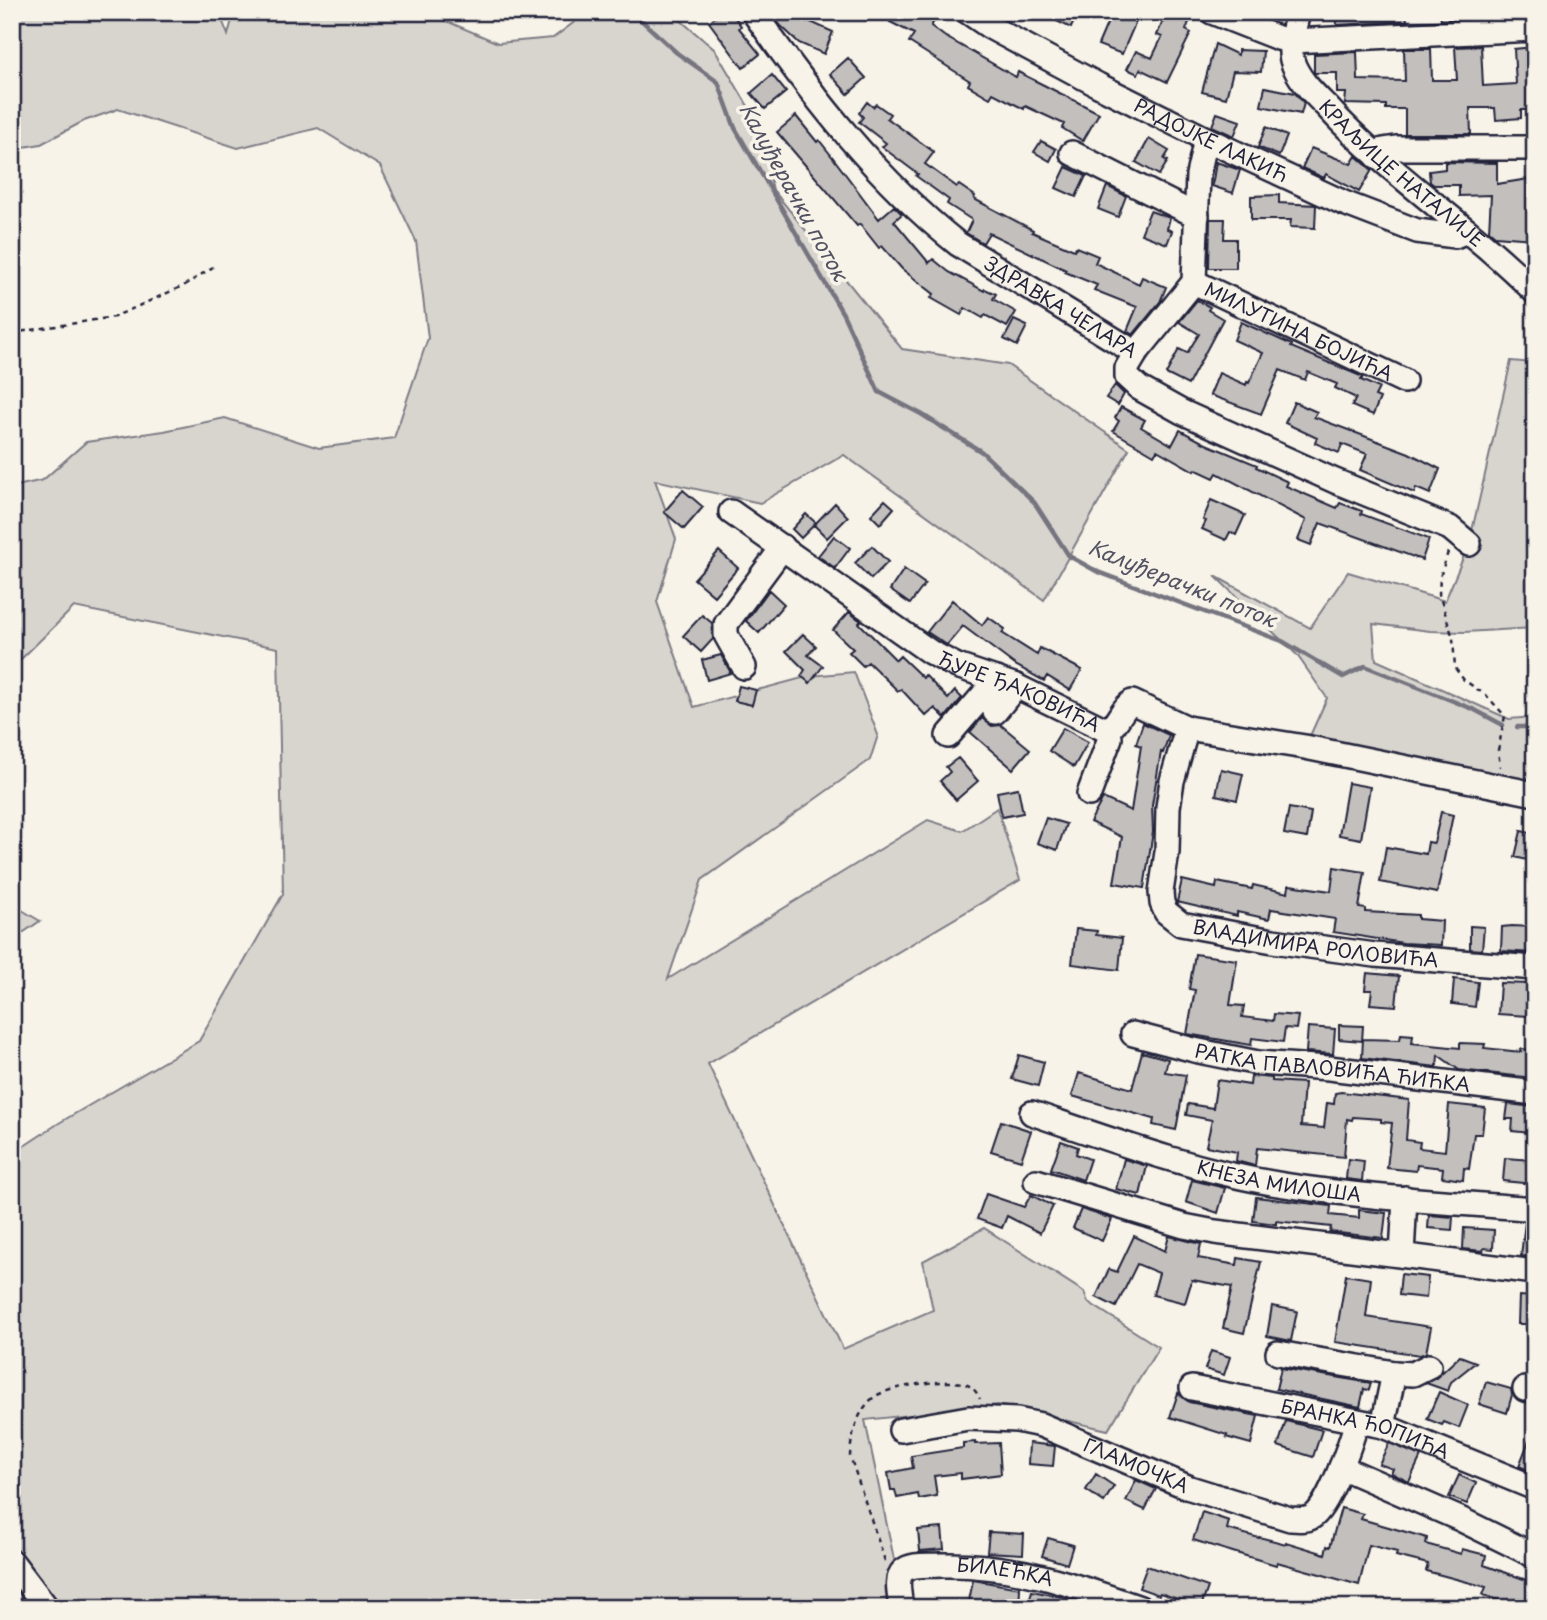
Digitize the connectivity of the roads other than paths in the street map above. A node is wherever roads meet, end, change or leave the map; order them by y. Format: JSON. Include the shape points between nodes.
{"nodes":[{"id":1,"x":968,"y":12,"type":"edge"},
{"id":2,"x":1212,"y":12,"type":"edge"},
{"id":3,"x":1298,"y":12,"type":"edge"},
{"id":4,"x":754,"y":13,"type":"edge"},
{"id":5,"x":1535,"y":29,"type":"edge"},
{"id":6,"x":1292,"y":41,"type":"junction"},
{"id":7,"x":1206,"y":139,"type":"junction"},
{"id":8,"x":1535,"y":148,"type":"edge"},
{"id":9,"x":1072,"y":153,"type":"dead end"},
{"id":10,"x":1377,"y":156,"type":"junction"},
{"id":11,"x":1197,"y":216,"type":"junction"},
{"id":12,"x":1467,"y":231,"type":"junction"},
{"id":13,"x":1194,"y":282,"type":"junction"},
{"id":14,"x":1535,"y":292,"type":"edge"},
{"id":15,"x":1136,"y":353,"type":"junction"},
{"id":16,"x":1404,"y":381,"type":"dead end"},
{"id":17,"x":731,"y":512,"type":"dead end"},
{"id":18,"x":1469,"y":544,"type":"dead end"},
{"id":19,"x":783,"y":547,"type":"junction"},
{"id":20,"x":744,"y":667,"type":"dead end"},
{"id":21,"x":1006,"y":682,"type":"junction"},
{"id":22,"x":995,"y":712,"type":"dead end"},
{"id":23,"x":1187,"y":728,"type":"junction"},
{"id":24,"x":1110,"y":729,"type":"junction"},
{"id":25,"x":948,"y":736,"type":"dead end"},
{"id":26,"x":1089,"y":794,"type":"dead end"},
{"id":27,"x":1535,"y":794,"type":"edge"},
{"id":28,"x":1535,"y":968,"type":"edge"},
{"id":29,"x":1133,"y":1034,"type":"dead end"},
{"id":30,"x":1535,"y":1093,"type":"edge"},
{"id":31,"x":1032,"y":1113,"type":"dead end"},
{"id":32,"x":1036,"y":1181,"type":"dead end"},
{"id":33,"x":1405,"y":1198,"type":"junction"},
{"id":34,"x":1535,"y":1209,"type":"edge"},
{"id":35,"x":1402,"y":1255,"type":"junction"},
{"id":36,"x":1535,"y":1272,"type":"edge"},
{"id":37,"x":1278,"y":1353,"type":"dead end"},
{"id":38,"x":1429,"y":1366,"type":"dead end"},
{"id":39,"x":1394,"y":1373,"type":"junction"},
{"id":40,"x":1192,"y":1388,"type":"dead end"},
{"id":41,"x":1357,"y":1422,"type":"junction"},
{"id":42,"x":1383,"y":1426,"type":"junction"},
{"id":43,"x":901,"y":1430,"type":"dead end"},
{"id":44,"x":1340,"y":1467,"type":"junction"},
{"id":45,"x":1535,"y":1488,"type":"edge"},
{"id":46,"x":1535,"y":1556,"type":"edge"},
{"id":47,"x":12,"y":1562,"type":"edge"},
{"id":48,"x":47,"y":1608,"type":"edge"},
{"id":49,"x":901,"y":1608,"type":"edge"},
{"id":50,"x":1140,"y":1608,"type":"edge"}],
"edges":[{"from":1,"to":7,"type":"street","name":"РАДОЈКЕ ЛАКИЋ"},
{"from":2,"to":6,"type":"street"},
{"from":3,"to":6,"type":"street"},
{"from":4,"to":15,"type":"street","name":"ЗДРАВКА ЧЕЛАРА","via":[[836,122],[935,226]]},
{"from":5,"to":6,"type":"street"},
{"from":6,"to":10,"type":"street","name":"КРАЉИЦЕ НАТАЛИЈЕ","via":[[1292,61],[1304,80]]},
{"from":7,"to":11,"type":"street","via":[[1198,175]]},
{"from":7,"to":12,"type":"street","name":"РАДОЈКЕ ЛАКИЋ","via":[[1344,203],[1417,231],[1455,236]]},
{"from":8,"to":10,"type":"street","via":[[1396,148]]},
{"from":9,"to":11,"type":"street"},
{"from":10,"to":12,"type":"street","name":"КРАЉИЦЕ НАТАЛИЈЕ"},
{"from":11,"to":13,"type":"street"},
{"from":12,"to":14,"type":"street","name":"КРАЉИЦЕ НАТАЛИЈЕ"},
{"from":13,"to":15,"type":"street"},
{"from":13,"to":16,"type":"street","name":"МИЛУТИНА БОЈИЋА"},
{"from":15,"to":18,"type":"street","name":"ЗДРАВКА ЧЕЛАРА","via":[[1127,377],[1139,388],[1335,481],[1450,528]]},
{"from":17,"to":19,"type":"street","name":"ЂУРЕ ЂАКОВИЋА"},
{"from":19,"to":20,"type":"street","via":[[726,624],[726,635]]},
{"from":19,"to":21,"type":"street","name":"ЂУРЕ ЂАКОВИЋА","via":[[930,652]]},
{"from":21,"to":22,"type":"street"},
{"from":21,"to":24,"type":"street","name":"ЂУРЕ ЂАКОВИЋА"},
{"from":21,"to":25,"type":"street"},
{"from":23,"to":24,"type":"street","name":"ЂУРЕ ЂАКОВИЋА","via":[[1132,702]]},
{"from":23,"to":27,"type":"street","name":"ЂУРЕ ЂАКОВИЋА"},
{"from":23,"to":28,"type":"street","name":"ВЛАДИМИРА РОЛОВИЋА","via":[[1168,807],[1162,903],[1181,924],[1375,955]]},
{"from":24,"to":26,"type":"street"},
{"from":29,"to":30,"type":"street","name":"РАТКА ПАВЛОВИЋА ЋИЋКА","via":[[1258,1063]]},
{"from":31,"to":33,"type":"street","name":"КНЕЗА МИЛОША","via":[[1241,1177]]},
{"from":32,"to":35,"type":"street","via":[[1184,1226]]},
{"from":33,"to":34,"type":"street","name":"КНЕЗА МИЛОША"},
{"from":33,"to":35,"type":"street"},
{"from":35,"to":36,"type":"street"},
{"from":37,"to":39,"type":"street"},
{"from":38,"to":39,"type":"street","via":[[1413,1374]]},
{"from":39,"to":42,"type":"street"},
{"from":40,"to":41,"type":"street","name":"БРАНКА ЋОПИЋА"},
{"from":41,"to":42,"type":"street","name":"БРАНКА ЋОПИЋА"},
{"from":41,"to":44,"type":"street","name":"ГЛАМОЧКА"},
{"from":42,"to":45,"type":"street","name":"БРАНКА ЋОПИЋА"},
{"from":43,"to":44,"type":"street","name":"ГЛАМОЧКА","via":[[968,1418],[1041,1425],[1177,1483],[1290,1519],[1314,1516]]},
{"from":44,"to":46,"type":"street"},
{"from":47,"to":48,"type":"street"},
{"from":49,"to":50,"type":"street","name":"БИЛЕЋКА","via":[[900,1576],[914,1566],[1023,1571]]}]}
